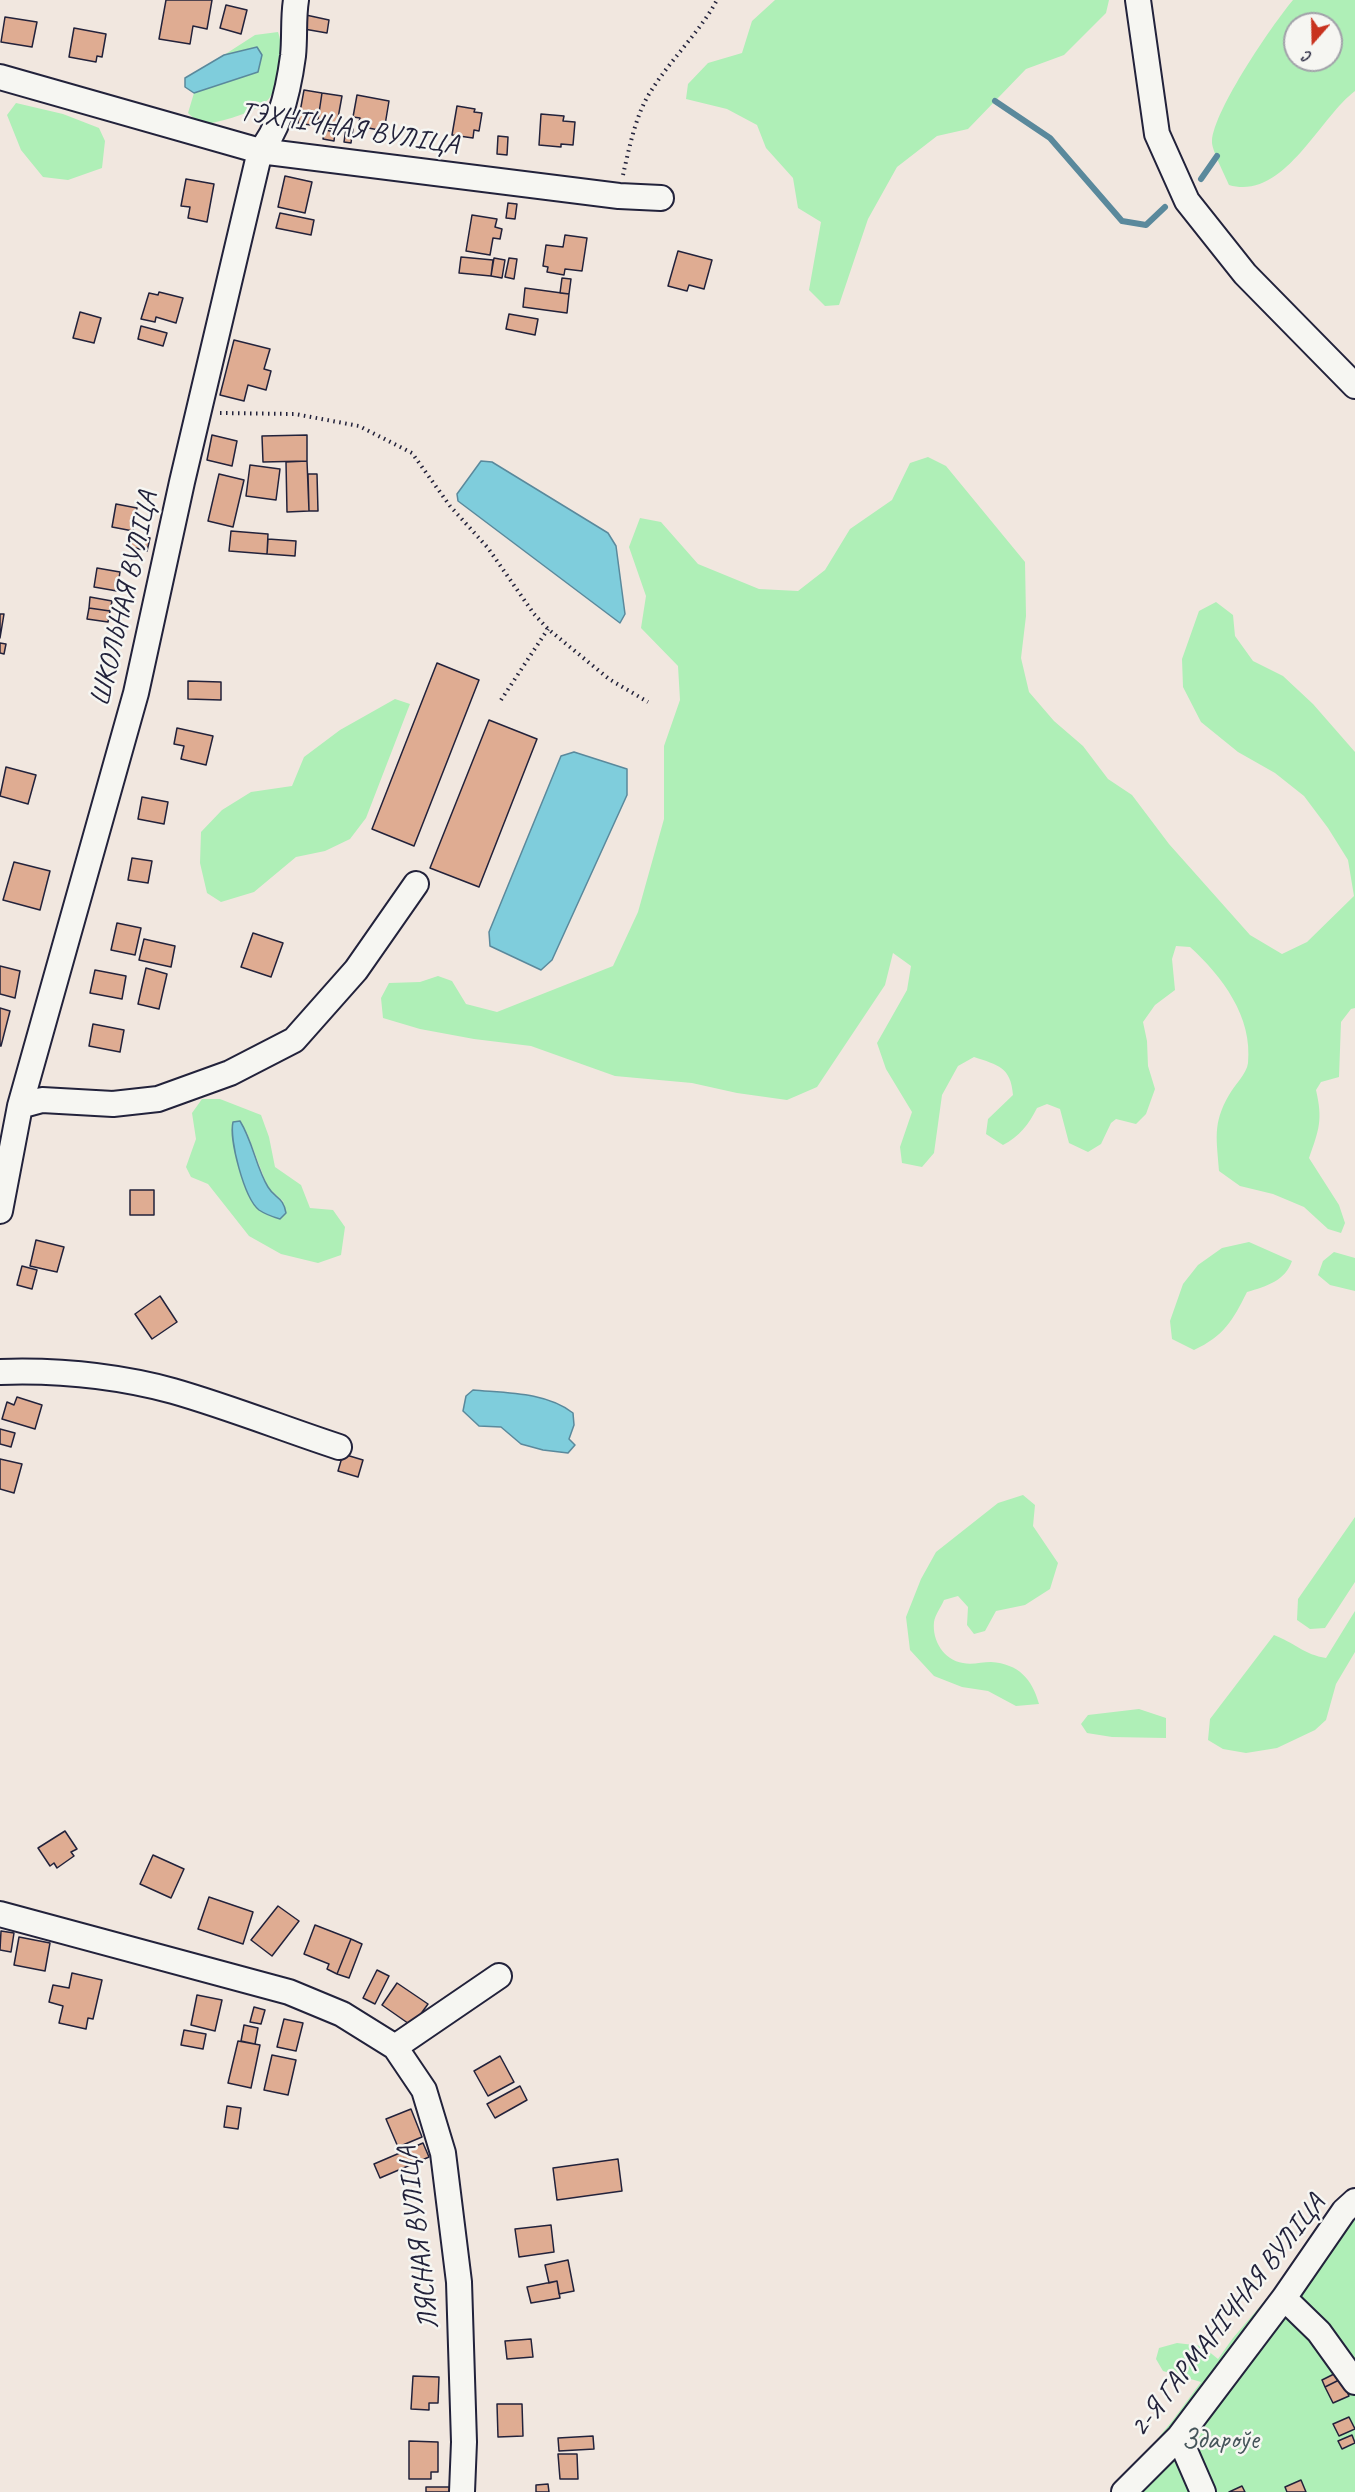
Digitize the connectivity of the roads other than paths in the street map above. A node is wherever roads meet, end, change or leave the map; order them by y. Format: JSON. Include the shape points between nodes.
{"nodes":[{"id":1,"x":296,"y":0,"type":"edge"},
{"id":2,"x":1138,"y":0,"type":"edge"},
{"id":3,"x":0,"y":77,"type":"edge"},
{"id":4,"x":260,"y":151,"type":"junction"},
{"id":5,"x":661,"y":198,"type":"dead end"},
{"id":6,"x":1355,"y":386,"type":"edge"},
{"id":7,"x":416,"y":884,"type":"dead end"},
{"id":8,"x":20,"y":1106,"type":"junction"},
{"id":9,"x":0,"y":1211,"type":"edge"},
{"id":10,"x":0,"y":1372,"type":"edge"},
{"id":11,"x":339,"y":1447,"type":"dead end"},
{"id":12,"x":0,"y":1914,"type":"edge"},
{"id":13,"x":499,"y":1976,"type":"dead end"},
{"id":14,"x":395,"y":2048,"type":"junction"},
{"id":15,"x":1355,"y":2201,"type":"edge"},
{"id":16,"x":1284,"y":2298,"type":"junction"},
{"id":17,"x":1355,"y":2382,"type":"edge"},
{"id":18,"x":1179,"y":2437,"type":"junction"},
{"id":19,"x":462,"y":2492,"type":"edge"},
{"id":20,"x":1124,"y":2492,"type":"edge"},
{"id":21,"x":1203,"y":2492,"type":"edge"}],
"edges":[{"from":1,"to":4,"type":"street","name":"ШКОЛЬНАЯ ВУЛІЦА","via":[[293,56],[283,102],[270,141]]},
{"from":2,"to":6,"type":"street","via":[[1157,134],[1187,201],[1245,274]]},
{"from":3,"to":4,"type":"street","name":"ТЭХНІЧНАЯ ВУЛІЦА"},
{"from":4,"to":5,"type":"street","name":"ТЭХНІЧНАЯ ВУЛІЦА"},
{"from":4,"to":8,"type":"street","name":"ШКОЛЬНАЯ ВУЛІЦА","via":[[136,693]]},
{"from":7,"to":8,"type":"street","via":[[356,970],[294,1040],[230,1073],[158,1099],[113,1104],[42,1100]]},
{"from":8,"to":9,"type":"street","name":"ШКОЛЬНАЯ ВУЛІЦА"},
{"from":10,"to":11,"type":"street","via":[[84,1374],[173,1391]]},
{"from":12,"to":14,"type":"street","name":"ЛЯСНАЯ ВУЛІЦА","via":[[289,1992],[342,2014]]},
{"from":13,"to":14,"type":"street"},
{"from":14,"to":19,"type":"street","name":"ЛЯСНАЯ ВУЛІЦА","via":[[424,2090],[443,2153],[459,2282]]},
{"from":15,"to":16,"type":"street","name":"2-Я ГАРМАНІЧНАЯ ВУЛІЦА"},
{"from":16,"to":17,"type":"street","via":[[1319,2332]]},
{"from":16,"to":18,"type":"street","name":"2-Я ГАРМАНІЧНАЯ ВУЛІЦА"},
{"from":18,"to":20,"type":"street","name":"2-Я ГАРМАНІЧНАЯ ВУЛІЦА"},
{"from":18,"to":21,"type":"street"}]}
